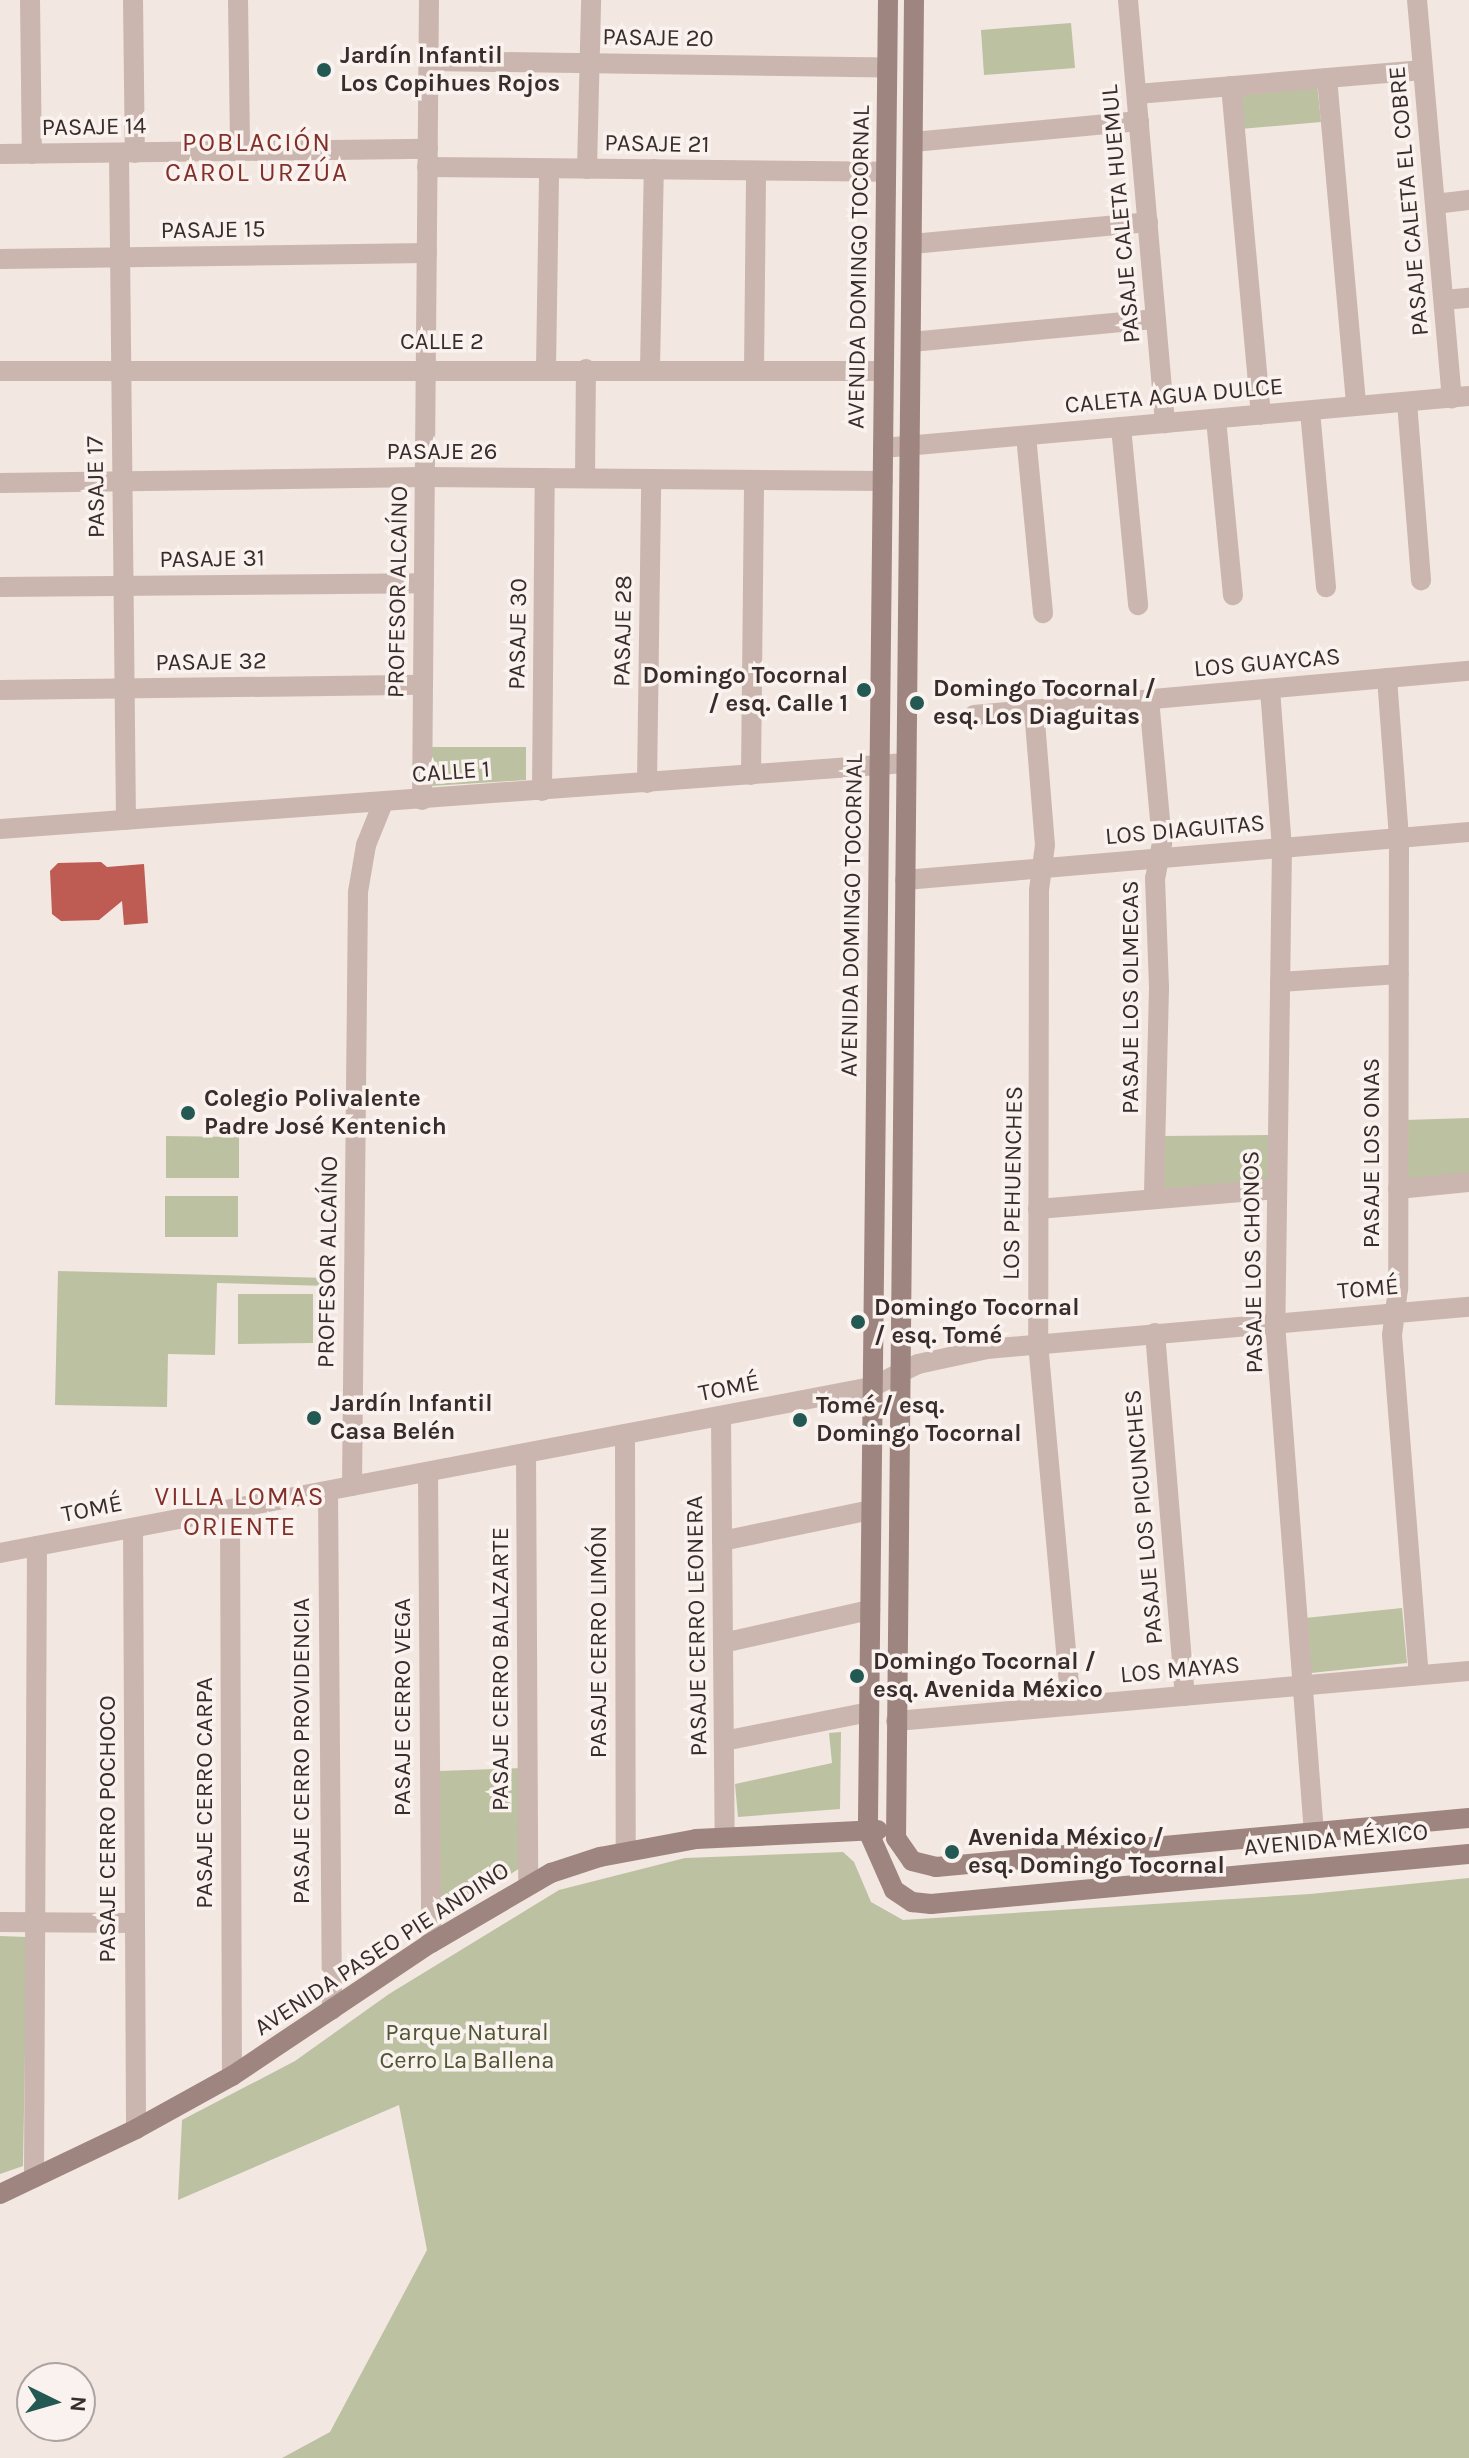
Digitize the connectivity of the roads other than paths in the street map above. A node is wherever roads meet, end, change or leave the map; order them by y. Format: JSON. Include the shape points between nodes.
{"nodes":[{"id":1,"x":30,"y":0,"type":"edge"},
{"id":2,"x":133,"y":0,"type":"edge"},
{"id":3,"x":238,"y":0,"type":"edge"},
{"id":4,"x":429,"y":0,"type":"edge"},
{"id":5,"x":591,"y":0,"type":"edge"},
{"id":6,"x":888,"y":0,"type":"edge"},
{"id":7,"x":914,"y":0,"type":"edge"},
{"id":8,"x":1128,"y":0,"type":"edge"},
{"id":9,"x":1417,"y":0,"type":"edge"},
{"id":10,"x":429,"y":61,"type":"junction"},
{"id":11,"x":589,"y":63,"type":"junction"},
{"id":12,"x":887,"y":67,"type":"junction"},
{"id":13,"x":1423,"y":70,"type":"junction"},
{"id":14,"x":1327,"y":78,"type":"junction"},
{"id":15,"x":1231,"y":86,"type":"junction"},
{"id":16,"x":1137,"y":94,"type":"junction"},
{"id":17,"x":1139,"y":121,"type":"junction"},
{"id":18,"x":913,"y":142,"type":"junction"},
{"id":19,"x":240,"y":151,"type":"junction"},
{"id":20,"x":127,"y":153,"type":"junction"},
{"id":21,"x":0,"y":154,"type":"edge"},
{"id":22,"x":32,"y":154,"type":"junction"},
{"id":23,"x":428,"y":158,"type":"junction"},
{"id":24,"x":549,"y":169,"type":"junction"},
{"id":25,"x":587,"y":169,"type":"junction"},
{"id":26,"x":654,"y":169,"type":"junction"},
{"id":27,"x":756,"y":171,"type":"junction"},
{"id":28,"x":886,"y":172,"type":"junction"},
{"id":29,"x":1469,"y":200,"type":"edge"},
{"id":30,"x":1435,"y":204,"type":"junction"},
{"id":31,"x":1148,"y":222,"type":"junction"},
{"id":32,"x":912,"y":244,"type":"junction"},
{"id":33,"x":427,"y":253,"type":"junction"},
{"id":34,"x":120,"y":257,"type":"junction"},
{"id":35,"x":0,"y":259,"type":"edge"},
{"id":36,"x":1469,"y":298,"type":"edge"},
{"id":37,"x":1444,"y":300,"type":"junction"},
{"id":38,"x":1156,"y":319,"type":"junction"},
{"id":39,"x":911,"y":342,"type":"junction"},
{"id":40,"x":426,"y":367,"type":"junction"},
{"id":41,"x":546,"y":368,"type":"junction"},
{"id":42,"x":586,"y":369,"type":"junction"},
{"id":43,"x":650,"y":369,"type":"junction"},
{"id":44,"x":121,"y":370,"type":"junction"},
{"id":45,"x":754,"y":370,"type":"junction"},
{"id":46,"x":0,"y":371,"type":"edge"},
{"id":47,"x":884,"y":371,"type":"junction"},
{"id":48,"x":1461,"y":397,"type":"edge"},
{"id":49,"x":1407,"y":402,"type":"junction"},
{"id":50,"x":1356,"y":406,"type":"junction"},
{"id":51,"x":1310,"y":411,"type":"junction"},
{"id":52,"x":1261,"y":415,"type":"junction"},
{"id":53,"x":1216,"y":419,"type":"junction"},
{"id":54,"x":1165,"y":423,"type":"junction"},
{"id":55,"x":1121,"y":427,"type":"junction"},
{"id":56,"x":1026,"y":436,"type":"junction"},
{"id":57,"x":910,"y":446,"type":"junction"},
{"id":58,"x":883,"y":448,"type":"junction"},
{"id":59,"x":425,"y":477,"type":"junction"},
{"id":60,"x":545,"y":478,"type":"junction"},
{"id":61,"x":585,"y":478,"type":"junction"},
{"id":62,"x":651,"y":479,"type":"junction"},
{"id":63,"x":754,"y":480,"type":"junction"},
{"id":64,"x":122,"y":481,"type":"junction"},
{"id":65,"x":883,"y":481,"type":"junction"},
{"id":66,"x":0,"y":483,"type":"edge"},
{"id":67,"x":1421,"y":580,"type":"dead end"},
{"id":68,"x":424,"y":583,"type":"junction"},
{"id":69,"x":123,"y":586,"type":"junction"},
{"id":70,"x":0,"y":587,"type":"edge"},
{"id":71,"x":1326,"y":587,"type":"dead end"},
{"id":72,"x":1233,"y":595,"type":"dead end"},
{"id":73,"x":1138,"y":605,"type":"dead end"},
{"id":74,"x":1043,"y":613,"type":"dead end"},
{"id":75,"x":1469,"y":671,"type":"edge"},
{"id":76,"x":1387,"y":678,"type":"junction"},
{"id":77,"x":423,"y":685,"type":"junction"},
{"id":78,"x":124,"y":689,"type":"junction"},
{"id":79,"x":1270,"y":689,"type":"junction"},
{"id":80,"x":0,"y":690,"type":"edge"},
{"id":81,"x":1149,"y":699,"type":"junction"},
{"id":82,"x":1034,"y":709,"type":"junction"},
{"id":83,"x":974,"y":715,"type":"dead end"},
{"id":84,"x":906,"y":763,"type":"junction"},
{"id":85,"x":880,"y":765,"type":"junction"},
{"id":86,"x":751,"y":775,"type":"junction"},
{"id":87,"x":647,"y":783,"type":"junction"},
{"id":88,"x":542,"y":791,"type":"junction"},
{"id":89,"x":422,"y":800,"type":"junction"},
{"id":90,"x":383,"y":803,"type":"junction"},
{"id":91,"x":126,"y":820,"type":"junction"},
{"id":92,"x":0,"y":829,"type":"edge"},
{"id":93,"x":1469,"y":832,"type":"edge"},
{"id":94,"x":1399,"y":838,"type":"junction"},
{"id":95,"x":1282,"y":848,"type":"junction"},
{"id":96,"x":1159,"y":858,"type":"junction"},
{"id":97,"x":1042,"y":868,"type":"junction"},
{"id":98,"x":905,"y":880,"type":"junction"},
{"id":99,"x":1399,"y":974,"type":"junction"},
{"id":100,"x":1280,"y":982,"type":"junction"},
{"id":101,"x":1469,"y":1182,"type":"edge"},
{"id":102,"x":1277,"y":1189,"type":"junction"},
{"id":103,"x":1398,"y":1189,"type":"junction"},
{"id":104,"x":1154,"y":1199,"type":"junction"},
{"id":105,"x":1038,"y":1209,"type":"junction"},
{"id":106,"x":1469,"y":1307,"type":"edge"},
{"id":107,"x":1395,"y":1313,"type":"junction"},
{"id":108,"x":1275,"y":1323,"type":"junction"},
{"id":109,"x":1155,"y":1333,"type":"junction"},
{"id":110,"x":1038,"y":1343,"type":"junction"},
{"id":111,"x":900,"y":1371,"type":"junction"},
{"id":112,"x":872,"y":1387,"type":"junction"},
{"id":113,"x":721,"y":1416,"type":"junction"},
{"id":114,"x":625,"y":1434,"type":"junction"},
{"id":115,"x":526,"y":1453,"type":"junction"},
{"id":116,"x":428,"y":1472,"type":"junction"},
{"id":117,"x":352,"y":1486,"type":"junction"},
{"id":118,"x":328,"y":1491,"type":"junction"},
{"id":119,"x":230,"y":1510,"type":"junction"},
{"id":120,"x":871,"y":1510,"type":"junction"},
{"id":121,"x":133,"y":1528,"type":"junction"},
{"id":122,"x":722,"y":1541,"type":"junction"},
{"id":123,"x":37,"y":1546,"type":"junction"},
{"id":124,"x":0,"y":1553,"type":"edge"},
{"id":125,"x":870,"y":1610,"type":"junction"},
{"id":126,"x":723,"y":1643,"type":"junction"},
{"id":127,"x":1469,"y":1671,"type":"edge"},
{"id":128,"x":1419,"y":1675,"type":"junction"},
{"id":129,"x":1303,"y":1686,"type":"junction"},
{"id":130,"x":1185,"y":1696,"type":"junction"},
{"id":131,"x":1071,"y":1706,"type":"junction"},
{"id":132,"x":869,"y":1712,"type":"junction"},
{"id":133,"x":896,"y":1721,"type":"junction"},
{"id":134,"x":724,"y":1741,"type":"junction"},
{"id":135,"x":1469,"y":1818,"type":"edge"},
{"id":136,"x":894,"y":1830,"type":"junction"},
{"id":137,"x":868,"y":1831,"type":"junction"},
{"id":138,"x":1314,"y":1833,"type":"junction"},
{"id":139,"x":725,"y":1836,"type":"junction"},
{"id":140,"x":626,"y":1851,"type":"junction"},
{"id":141,"x":1469,"y":1854,"type":"edge"},
{"id":142,"x":528,"y":1884,"type":"junction"},
{"id":143,"x":0,"y":1922,"type":"edge"},
{"id":144,"x":35,"y":1922,"type":"junction"},
{"id":145,"x":135,"y":1923,"type":"junction"},
{"id":146,"x":431,"y":1943,"type":"junction"},
{"id":147,"x":332,"y":2010,"type":"junction"},
{"id":148,"x":232,"y":2076,"type":"junction"},
{"id":149,"x":136,"y":2129,"type":"junction"},
{"id":150,"x":34,"y":2178,"type":"junction"},
{"id":151,"x":0,"y":2194,"type":"edge"}],
"edges":[{"from":1,"to":22,"type":"street"},
{"from":2,"to":20,"type":"street","name":"PASAJE 17"},
{"from":3,"to":19,"type":"street"},
{"from":4,"to":10,"type":"street","name":"PROFESOR ALCAÍNO"},
{"from":5,"to":11,"type":"street"},
{"from":6,"to":12,"type":"main road","name":"AVENIDA DOMINGO TOCORNAL"},
{"from":7,"to":18,"type":"main road"},
{"from":8,"to":16,"type":"street","name":"PASAJE CALETA HUEMUL"},
{"from":9,"to":13,"type":"street","name":"PASAJE CALETA EL COBRE"},
{"from":10,"to":11,"type":"street","name":"PASAJE 20"},
{"from":10,"to":23,"type":"street","name":"PROFESOR ALCAÍNO"},
{"from":11,"to":12,"type":"street","name":"PASAJE 20"},
{"from":11,"to":25,"type":"street"},
{"from":12,"to":28,"type":"main road","name":"AVENIDA DOMINGO TOCORNAL"},
{"from":13,"to":14,"type":"street"},
{"from":13,"to":30,"type":"street","name":"PASAJE CALETA EL COBRE"},
{"from":14,"to":15,"type":"street"},
{"from":14,"to":50,"type":"street"},
{"from":15,"to":16,"type":"street"},
{"from":15,"to":52,"type":"street"},
{"from":16,"to":17,"type":"street","name":"PASAJE CALETA HUEMUL"},
{"from":17,"to":18,"type":"street"},
{"from":17,"to":31,"type":"street","name":"PASAJE CALETA HUEMUL"},
{"from":18,"to":32,"type":"main road"},
{"from":19,"to":20,"type":"street","name":"PASAJE 14"},
{"from":19,"to":23,"type":"street","name":"PASAJE 14"},
{"from":20,"to":22,"type":"street","name":"PASAJE 14"},
{"from":20,"to":34,"type":"street","name":"PASAJE 17"},
{"from":21,"to":22,"type":"street","name":"PASAJE 14"},
{"from":23,"to":24,"type":"street","name":"PASAJE 21"},
{"from":23,"to":33,"type":"street","name":"PROFESOR ALCAÍNO"},
{"from":24,"to":25,"type":"street","name":"PASAJE 21"},
{"from":24,"to":41,"type":"street"},
{"from":25,"to":26,"type":"street","name":"PASAJE 21"},
{"from":26,"to":27,"type":"street","name":"PASAJE 21"},
{"from":26,"to":43,"type":"street"},
{"from":27,"to":28,"type":"street","name":"PASAJE 21"},
{"from":27,"to":45,"type":"street"},
{"from":28,"to":47,"type":"main road","name":"AVENIDA DOMINGO TOCORNAL"},
{"from":29,"to":30,"type":"street"},
{"from":30,"to":37,"type":"street","name":"PASAJE CALETA EL COBRE"},
{"from":31,"to":32,"type":"street"},
{"from":31,"to":38,"type":"street","name":"PASAJE CALETA HUEMUL"},
{"from":32,"to":39,"type":"main road"},
{"from":33,"to":34,"type":"street","name":"PASAJE 15"},
{"from":33,"to":40,"type":"street","name":"PROFESOR ALCAÍNO"},
{"from":34,"to":35,"type":"street","name":"PASAJE 15"},
{"from":34,"to":44,"type":"street","name":"PASAJE 17"},
{"from":36,"to":37,"type":"street"},
{"from":37,"to":48,"type":"street","name":"PASAJE CALETA EL COBRE"},
{"from":38,"to":39,"type":"street"},
{"from":38,"to":54,"type":"street","name":"PASAJE CALETA HUEMUL"},
{"from":39,"to":57,"type":"main road"},
{"from":40,"to":41,"type":"street","name":"CALLE 2"},
{"from":40,"to":44,"type":"street","name":"CALLE 2"},
{"from":40,"to":59,"type":"street","name":"PROFESOR ALCAÍNO"},
{"from":41,"to":42,"type":"street","name":"CALLE 2"},
{"from":42,"to":43,"type":"street","name":"CALLE 2"},
{"from":42,"to":61,"type":"street"},
{"from":43,"to":45,"type":"street","name":"CALLE 2"},
{"from":44,"to":46,"type":"street","name":"CALLE 2"},
{"from":44,"to":64,"type":"street","name":"PASAJE 17"},
{"from":45,"to":47,"type":"street","name":"CALLE 2"},
{"from":47,"to":58,"type":"main road","name":"AVENIDA DOMINGO TOCORNAL"},
{"from":48,"to":49,"type":"street","name":"CALETA AGUA DULCE"},
{"from":49,"to":50,"type":"street","name":"CALETA AGUA DULCE"},
{"from":49,"to":67,"type":"street"},
{"from":50,"to":51,"type":"street","name":"CALETA AGUA DULCE"},
{"from":51,"to":52,"type":"street","name":"CALETA AGUA DULCE"},
{"from":51,"to":71,"type":"street"},
{"from":52,"to":53,"type":"street","name":"CALETA AGUA DULCE"},
{"from":53,"to":54,"type":"street","name":"CALETA AGUA DULCE"},
{"from":53,"to":72,"type":"street"},
{"from":54,"to":55,"type":"street","name":"CALETA AGUA DULCE"},
{"from":55,"to":56,"type":"street","name":"CALETA AGUA DULCE"},
{"from":55,"to":73,"type":"street"},
{"from":56,"to":57,"type":"street","name":"CALETA AGUA DULCE"},
{"from":56,"to":74,"type":"street"},
{"from":57,"to":58,"type":"street","name":"CALETA AGUA DULCE"},
{"from":57,"to":84,"type":"main road"},
{"from":58,"to":65,"type":"main road","name":"AVENIDA DOMINGO TOCORNAL"},
{"from":59,"to":60,"type":"street","name":"PASAJE 26"},
{"from":59,"to":64,"type":"street","name":"PASAJE 26"},
{"from":59,"to":68,"type":"street","name":"PROFESOR ALCAÍNO"},
{"from":60,"to":61,"type":"street","name":"PASAJE 26"},
{"from":60,"to":88,"type":"street","name":"PASAJE 30"},
{"from":61,"to":62,"type":"street","name":"PASAJE 26"},
{"from":62,"to":63,"type":"street","name":"PASAJE 26"},
{"from":62,"to":87,"type":"street","name":"PASAJE 28"},
{"from":63,"to":65,"type":"street","name":"PASAJE 26"},
{"from":63,"to":86,"type":"street"},
{"from":64,"to":66,"type":"street","name":"PASAJE 26"},
{"from":64,"to":69,"type":"street","name":"PASAJE 17"},
{"from":65,"to":85,"type":"main road","name":"AVENIDA DOMINGO TOCORNAL"},
{"from":68,"to":69,"type":"street","name":"PASAJE 31"},
{"from":68,"to":77,"type":"street","name":"PROFESOR ALCAÍNO"},
{"from":69,"to":70,"type":"street","name":"PASAJE 31"},
{"from":69,"to":78,"type":"street","name":"PASAJE 17"},
{"from":75,"to":76,"type":"street","name":"LOS GUAYCAS"},
{"from":76,"to":79,"type":"street","name":"LOS GUAYCAS"},
{"from":76,"to":94,"type":"street","name":"PASAJE LOS ONAS"},
{"from":77,"to":78,"type":"street","name":"PASAJE 32"},
{"from":77,"to":89,"type":"street","name":"PROFESOR ALCAÍNO"},
{"from":78,"to":80,"type":"street","name":"PASAJE 32"},
{"from":78,"to":91,"type":"street","name":"PASAJE 17"},
{"from":79,"to":81,"type":"street","name":"LOS GUAYCAS"},
{"from":79,"to":95,"type":"street","name":"PASAJE LOS CHONOS"},
{"from":81,"to":82,"type":"street","name":"LOS GUAYCAS"},
{"from":81,"to":96,"type":"street","name":"PASAJE LOS OLMECAS"},
{"from":82,"to":83,"type":"street","name":"LOS GUAYCAS"},
{"from":82,"to":97,"type":"street","name":"LOS PEHUENCHES","via":[[1045,845]]},
{"from":84,"to":85,"type":"street","name":"CALLE 1"},
{"from":84,"to":98,"type":"main road"},
{"from":85,"to":86,"type":"street","name":"CALLE 1"},
{"from":85,"to":112,"type":"main road","name":"AVENIDA DOMINGO TOCORNAL"},
{"from":86,"to":87,"type":"street","name":"CALLE 1"},
{"from":87,"to":88,"type":"street","name":"CALLE 1"},
{"from":88,"to":89,"type":"street","name":"CALLE 1"},
{"from":89,"to":90,"type":"street","name":"CALLE 1"},
{"from":90,"to":91,"type":"street","name":"CALLE 1"},
{"from":90,"to":117,"type":"street","name":"PROFESOR ALCAÍNO","via":[[366,845],[358,892]]},
{"from":91,"to":92,"type":"street","name":"CALLE 1"},
{"from":93,"to":94,"type":"street","name":"LOS DIAGUITAS"},
{"from":94,"to":95,"type":"street","name":"LOS DIAGUITAS"},
{"from":94,"to":99,"type":"street","name":"PASAJE LOS ONAS"},
{"from":95,"to":96,"type":"street","name":"LOS DIAGUITAS"},
{"from":95,"to":100,"type":"street","name":"PASAJE LOS CHONOS"},
{"from":96,"to":97,"type":"street","name":"LOS DIAGUITAS"},
{"from":96,"to":104,"type":"street","name":"PASAJE LOS OLMECAS"},
{"from":97,"to":98,"type":"street","name":"LOS DIAGUITAS"},
{"from":97,"to":105,"type":"street","name":"LOS PEHUENCHES"},
{"from":98,"to":111,"type":"main road"},
{"from":99,"to":100,"type":"street"},
{"from":99,"to":103,"type":"street","name":"PASAJE LOS ONAS"},
{"from":100,"to":102,"type":"street","name":"PASAJE LOS CHONOS"},
{"from":101,"to":103,"type":"street"},
{"from":102,"to":104,"type":"street"},
{"from":102,"to":108,"type":"street","name":"PASAJE LOS CHONOS"},
{"from":103,"to":107,"type":"street","name":"PASAJE LOS ONAS"},
{"from":104,"to":105,"type":"street"},
{"from":105,"to":110,"type":"street","name":"LOS PEHUENCHES"},
{"from":106,"to":107,"type":"street","name":"TOMÉ"},
{"from":107,"to":108,"type":"street","name":"TOMÉ"},
{"from":107,"to":128,"type":"street","name":"PASAJE LOS ONAS","via":[[1392,1335]]},
{"from":108,"to":109,"type":"street","name":"TOMÉ"},
{"from":108,"to":129,"type":"street","name":"PASAJE LOS CHONOS"},
{"from":109,"to":110,"type":"street","name":"TOMÉ"},
{"from":109,"to":130,"type":"street","name":"PASAJE LOS PICUNCHES"},
{"from":110,"to":111,"type":"street","name":"TOMÉ","via":[[960,1354]]},
{"from":110,"to":131,"type":"street","name":"LOS PEHUENCHES"},
{"from":111,"to":112,"type":"street","name":"TOMÉ"},
{"from":111,"to":133,"type":"main road"},
{"from":112,"to":113,"type":"street","name":"TOMÉ"},
{"from":112,"to":120,"type":"main road","name":"AVENIDA DOMINGO TOCORNAL"},
{"from":113,"to":114,"type":"street","name":"TOMÉ"},
{"from":113,"to":122,"type":"street","name":"PASAJE CERRO LEONERA"},
{"from":114,"to":115,"type":"street","name":"TOMÉ"},
{"from":114,"to":140,"type":"street","name":"PASAJE CERRO LIMÓN"},
{"from":115,"to":116,"type":"street","name":"TOMÉ"},
{"from":115,"to":142,"type":"street","name":"PASAJE CERRO BALAZARTE"},
{"from":116,"to":117,"type":"street","name":"TOMÉ"},
{"from":116,"to":146,"type":"street","name":"PASAJE CERRO VEGA"},
{"from":117,"to":118,"type":"street","name":"TOMÉ"},
{"from":118,"to":119,"type":"street","name":"TOMÉ"},
{"from":118,"to":147,"type":"street","name":"PASAJE CERRO PROVIDENCIA"},
{"from":119,"to":121,"type":"street","name":"TOMÉ"},
{"from":119,"to":148,"type":"street","name":"PASAJE CERRO CARPA"},
{"from":120,"to":122,"type":"street"},
{"from":120,"to":125,"type":"main road","name":"AVENIDA DOMINGO TOCORNAL"},
{"from":121,"to":123,"type":"street","name":"TOMÉ"},
{"from":121,"to":145,"type":"street","name":"PASAJE CERRO POCHOCO"},
{"from":122,"to":126,"type":"street","name":"PASAJE CERRO LEONERA"},
{"from":123,"to":124,"type":"street","name":"TOMÉ"},
{"from":123,"to":144,"type":"street"},
{"from":125,"to":126,"type":"street"},
{"from":125,"to":132,"type":"main road","name":"AVENIDA DOMINGO TOCORNAL"},
{"from":126,"to":134,"type":"street","name":"PASAJE CERRO LEONERA"},
{"from":127,"to":128,"type":"street","name":"LOS MAYAS"},
{"from":128,"to":129,"type":"street","name":"LOS MAYAS"},
{"from":129,"to":130,"type":"street","name":"LOS MAYAS"},
{"from":129,"to":138,"type":"street","name":"PASAJE LOS CHONOS"},
{"from":130,"to":131,"type":"street","name":"LOS MAYAS"},
{"from":131,"to":133,"type":"street","name":"LOS MAYAS"},
{"from":132,"to":134,"type":"street"},
{"from":132,"to":137,"type":"main road","name":"AVENIDA DOMINGO TOCORNAL"},
{"from":133,"to":136,"type":"main road"},
{"from":134,"to":139,"type":"street","name":"PASAJE CERRO LEONERA"},
{"from":135,"to":138,"type":"main road","name":"AVENIDA MÉXICO"},
{"from":136,"to":137,"type":"main road"},
{"from":136,"to":138,"type":"main road","name":"AVENIDA MÉXICO","via":[[906,1856],[936,1867]]},
{"from":137,"to":139,"type":"main road","name":"AVENIDA PASEO PIE ANDINO"},
{"from":137,"to":141,"type":"main road","name":"AVENIDA MÉXICO","via":[[894,1890],[912,1902],[931,1904]]},
{"from":139,"to":140,"type":"main road","name":"AVENIDA PASEO PIE ANDINO"},
{"from":140,"to":142,"type":"main road","name":"AVENIDA PASEO PIE ANDINO"},
{"from":142,"to":146,"type":"main road","name":"AVENIDA PASEO PIE ANDINO"},
{"from":143,"to":144,"type":"street"},
{"from":144,"to":145,"type":"street"},
{"from":144,"to":150,"type":"street"},
{"from":145,"to":149,"type":"street","name":"PASAJE CERRO POCHOCO"},
{"from":146,"to":147,"type":"main road","name":"AVENIDA PASEO PIE ANDINO"},
{"from":147,"to":148,"type":"main road","name":"AVENIDA PASEO PIE ANDINO"},
{"from":148,"to":149,"type":"main road","name":"AVENIDA PASEO PIE ANDINO"},
{"from":149,"to":150,"type":"main road","name":"AVENIDA PASEO PIE ANDINO"},
{"from":150,"to":151,"type":"main road","name":"AVENIDA PASEO PIE ANDINO"}]}
